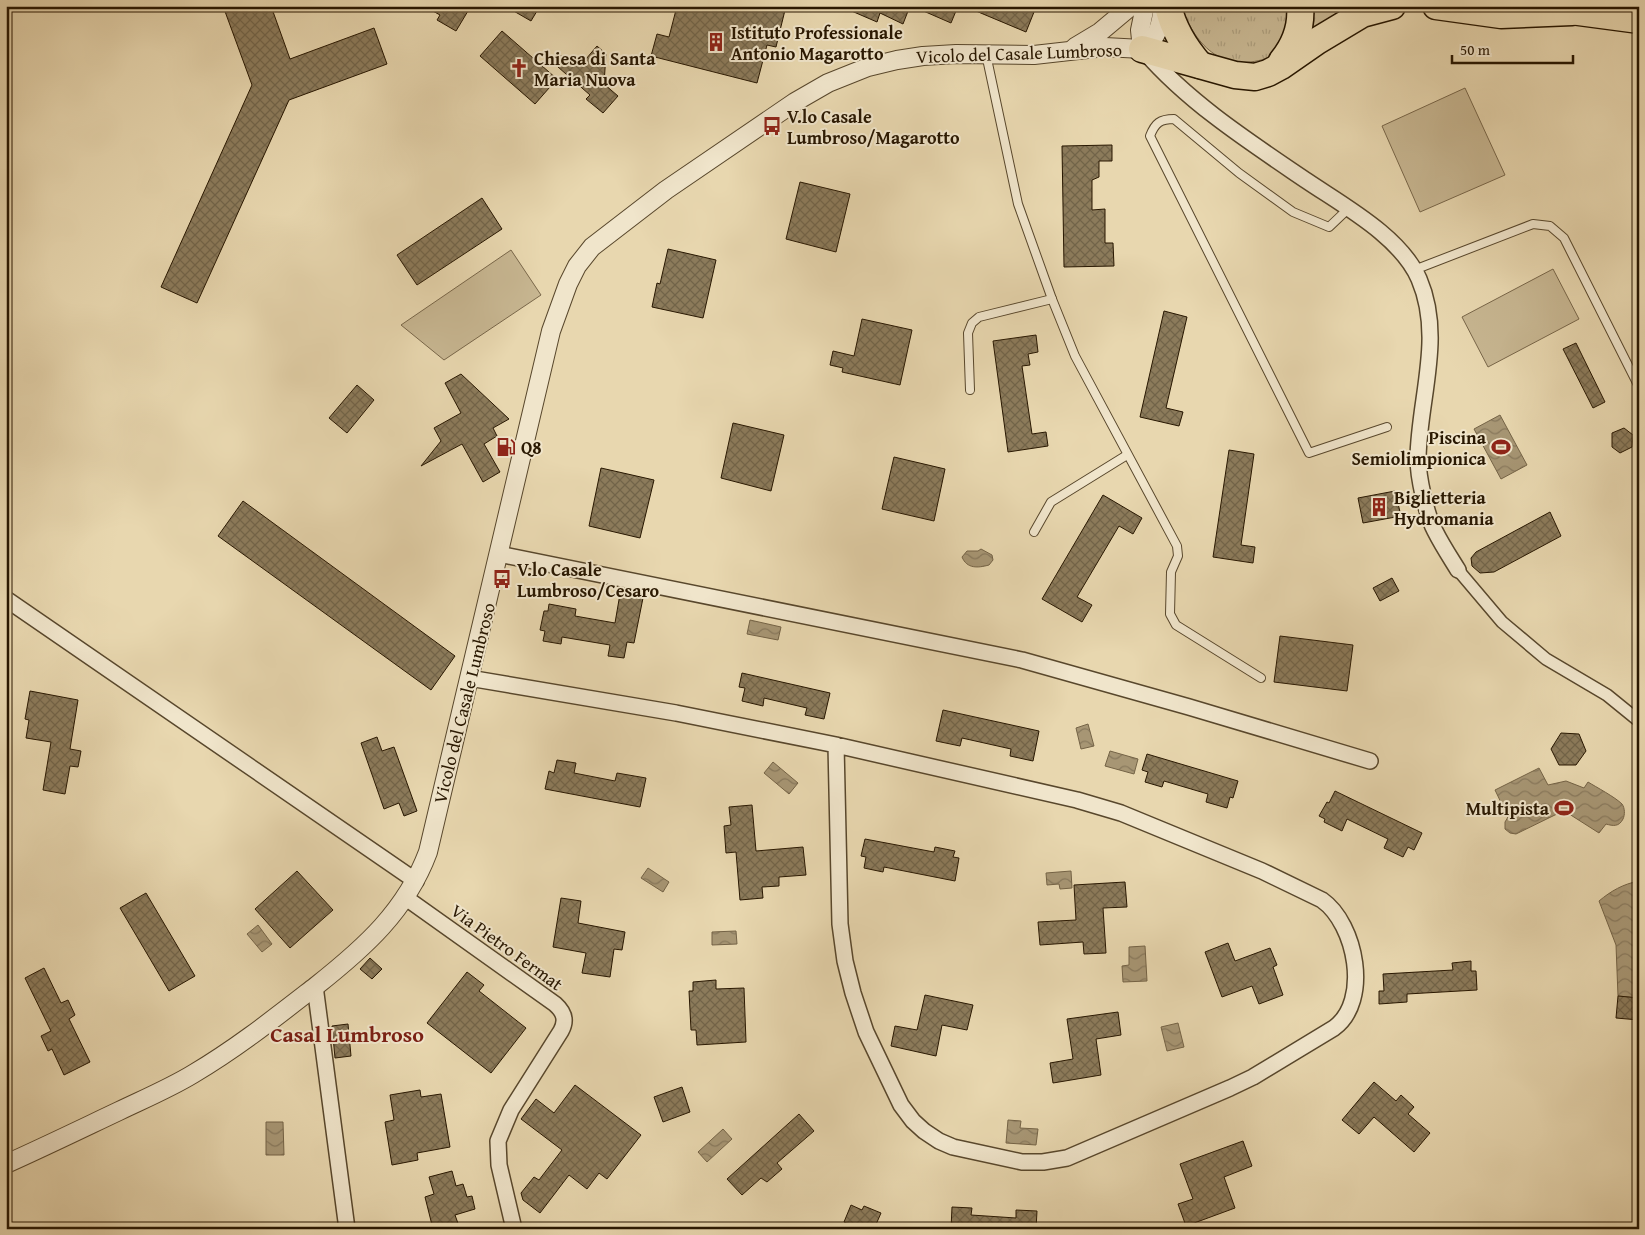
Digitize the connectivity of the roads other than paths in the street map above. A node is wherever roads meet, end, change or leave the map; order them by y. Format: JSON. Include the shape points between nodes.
{"nodes":[{"id":1,"x":1131,"y":6,"type":"edge"},
{"id":2,"x":1145,"y":6,"type":"edge"},
{"id":3,"x":1163,"y":6,"type":"edge"},
{"id":4,"x":1168,"y":6,"type":"edge"},
{"id":5,"x":1300,"y":6,"type":"edge"},
{"id":6,"x":1392,"y":6,"type":"edge"},
{"id":7,"x":1436,"y":6,"type":"edge"},
{"id":8,"x":1538,"y":6,"type":"edge"},
{"id":9,"x":1572,"y":12,"type":"junction"},
{"id":10,"x":1639,"y":20,"type":"edge"},
{"id":11,"x":1142,"y":49,"type":"junction"},
{"id":12,"x":1069,"y":50,"type":"junction"},
{"id":13,"x":986,"y":54,"type":"junction"},
{"id":14,"x":1200,"y":65,"type":"junction"},
{"id":15,"x":1270,"y":72,"type":"junction"},
{"id":16,"x":1349,"y":208,"type":"junction"},
{"id":17,"x":1414,"y":270,"type":"junction"},
{"id":18,"x":1052,"y":299,"type":"junction"},
{"id":19,"x":1639,"y":387,"type":"edge"},
{"id":20,"x":970,"y":390,"type":"dead end"},
{"id":21,"x":1387,"y":427,"type":"dead end"},
{"id":22,"x":1128,"y":455,"type":"junction"},
{"id":23,"x":1034,"y":532,"type":"dead end"},
{"id":24,"x":499,"y":554,"type":"junction"},
{"id":25,"x":1458,"y":570,"type":"joint"},
{"id":26,"x":6,"y":599,"type":"edge"},
{"id":27,"x":469,"y":678,"type":"junction"},
{"id":28,"x":1261,"y":678,"type":"dead end"},
{"id":29,"x":1639,"y":721,"type":"edge"},
{"id":30,"x":836,"y":745,"type":"junction"},
{"id":31,"x":1370,"y":761,"type":"dead end"},
{"id":32,"x":416,"y":881,"type":"junction"},
{"id":33,"x":406,"y":898,"type":"junction"},
{"id":34,"x":315,"y":986,"type":"junction"},
{"id":35,"x":6,"y":1164,"type":"edge"},
{"id":36,"x":347,"y":1229,"type":"edge"},
{"id":37,"x":514,"y":1229,"type":"edge"}],
"edges":[{"from":1,"to":12,"type":"street","via":[[1100,32]]},
{"from":2,"to":11,"type":"street","via":[[1140,30]]},
{"from":3,"to":11,"type":"street","via":[[1157,34]]},
{"from":4,"to":14,"type":"highway","via":[[1182,39]]},
{"from":5,"to":15,"type":"highway","via":[[1300,24],[1293,46]]},
{"from":6,"to":15,"type":"highway","via":[[1349,21]]},
{"from":7,"to":9,"type":"highway","via":[[1501,15]]},
{"from":8,"to":9,"type":"highway"},
{"from":9,"to":10,"type":"highway"},
{"from":11,"to":12,"type":"street","name":"Vicolo del Casale Lumbroso","via":[[1105,47]]},
{"from":11,"to":14,"type":"highway"},
{"from":11,"to":16,"type":"street","via":[[1169,78],[1234,130]]},
{"from":12,"to":13,"type":"street","name":"Vicolo del Casale Lumbroso","via":[[1034,55]]},
{"from":13,"to":18,"type":"lane","via":[[1018,204]]},
{"from":13,"to":24,"type":"street","name":"Vicolo del Casale Lumbroso","via":[[907,58],[868,67],[828,83],[666,190],[592,247],[572,275],[555,318]]},
{"from":14,"to":15,"type":"highway","via":[[1241,77]]},
{"from":16,"to":17,"type":"street","via":[[1396,244]]},
{"from":16,"to":21,"type":"lane","via":[[1329,228],[1293,212],[1174,118],[1163,119],[1155,125],[1150,136],[1309,453]]},
{"from":17,"to":19,"type":"lane","via":[[1533,224],[1550,226],[1564,238]]},
{"from":17,"to":25,"type":"street","via":[[1428,312],[1431,349],[1418,459],[1423,495],[1434,530]]},
{"from":18,"to":20,"type":"lane","via":[[979,317],[972,323],[968,333]]},
{"from":18,"to":22,"type":"lane","via":[[1075,356]]},
{"from":22,"to":23,"type":"lane","via":[[1051,502]]},
{"from":22,"to":28,"type":"lane","via":[[1177,546],[1178,556],[1171,572],[1170,606],[1176,625]]},
{"from":24,"to":27,"type":"street","name":"Vicolo del Casale Lumbroso"},
{"from":24,"to":31,"type":"street","via":[[1022,660]]},
{"from":25,"to":29,"type":"street","via":[[1502,622],[1546,659],[1607,695]]},
{"from":26,"to":32,"type":"street"},
{"from":27,"to":30,"type":"street","via":[[676,713]]},
{"from":27,"to":32,"type":"street","name":"Vicolo del Casale Lumbroso","via":[[428,852]]},
{"from":30,"to":30,"type":"street","via":[[1112,810],[1262,871],[1322,900],[1335,913],[1352,952],[1356,988],[1349,1010],[1334,1028],[1253,1077],[1067,1158],[1022,1162],[939,1141],[918,1126],[901,1105],[866,1032],[847,970],[840,924]]},
{"from":32,"to":33,"type":"street","name":"Vicolo del Casale Lumbroso"},
{"from":33,"to":34,"type":"street","name":"Vicolo del Casale Lumbroso","via":[[380,930]]},
{"from":33,"to":37,"type":"street","name":"Via Pietro Fermat","via":[[555,1004],[563,1014],[565,1022],[561,1031],[511,1110],[498,1141],[499,1165]]},
{"from":34,"to":35,"type":"street","name":"Vicolo del Casale Lumbroso","via":[[244,1041],[192,1075]]},
{"from":34,"to":36,"type":"street"}]}
